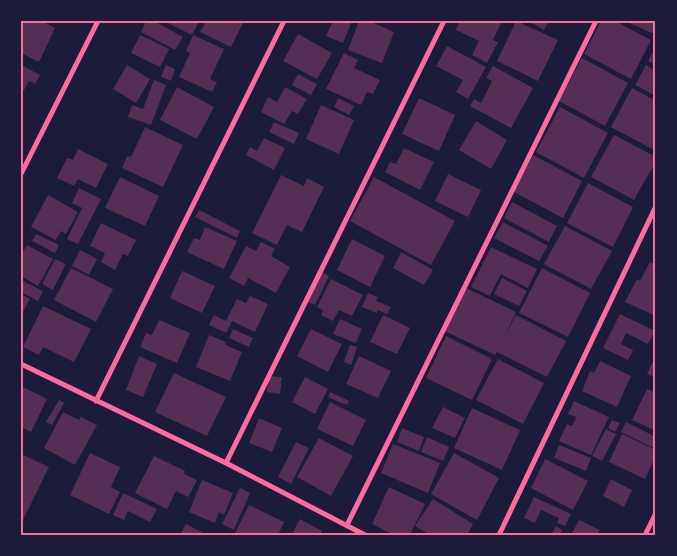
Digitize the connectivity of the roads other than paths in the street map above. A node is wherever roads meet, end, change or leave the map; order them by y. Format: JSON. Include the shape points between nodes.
{"nodes":[{"id":1,"x":98,"y":21,"type":"edge"},
{"id":2,"x":284,"y":21,"type":"edge"},
{"id":3,"x":444,"y":21,"type":"edge"},
{"id":4,"x":596,"y":21,"type":"edge"},
{"id":5,"x":21,"y":174,"type":"edge"},
{"id":6,"x":656,"y":206,"type":"edge"},
{"id":7,"x":21,"y":364,"type":"edge"},
{"id":8,"x":96,"y":401,"type":"junction"},
{"id":9,"x":226,"y":463,"type":"junction"},
{"id":10,"x":656,"y":513,"type":"edge"},
{"id":11,"x":347,"y":525,"type":"junction"},
{"id":12,"x":365,"y":535,"type":"edge"},
{"id":13,"x":499,"y":535,"type":"edge"},
{"id":14,"x":645,"y":535,"type":"edge"}],
"edges":[{"from":1,"to":5,"type":"street"},
{"from":2,"to":8,"type":"street"},
{"from":3,"to":9,"type":"street"},
{"from":4,"to":11,"type":"street"},
{"from":6,"to":13,"type":"street"},
{"from":7,"to":8,"type":"street"},
{"from":8,"to":9,"type":"street"},
{"from":9,"to":11,"type":"street"},
{"from":10,"to":14,"type":"street"},
{"from":11,"to":12,"type":"street"}]}
